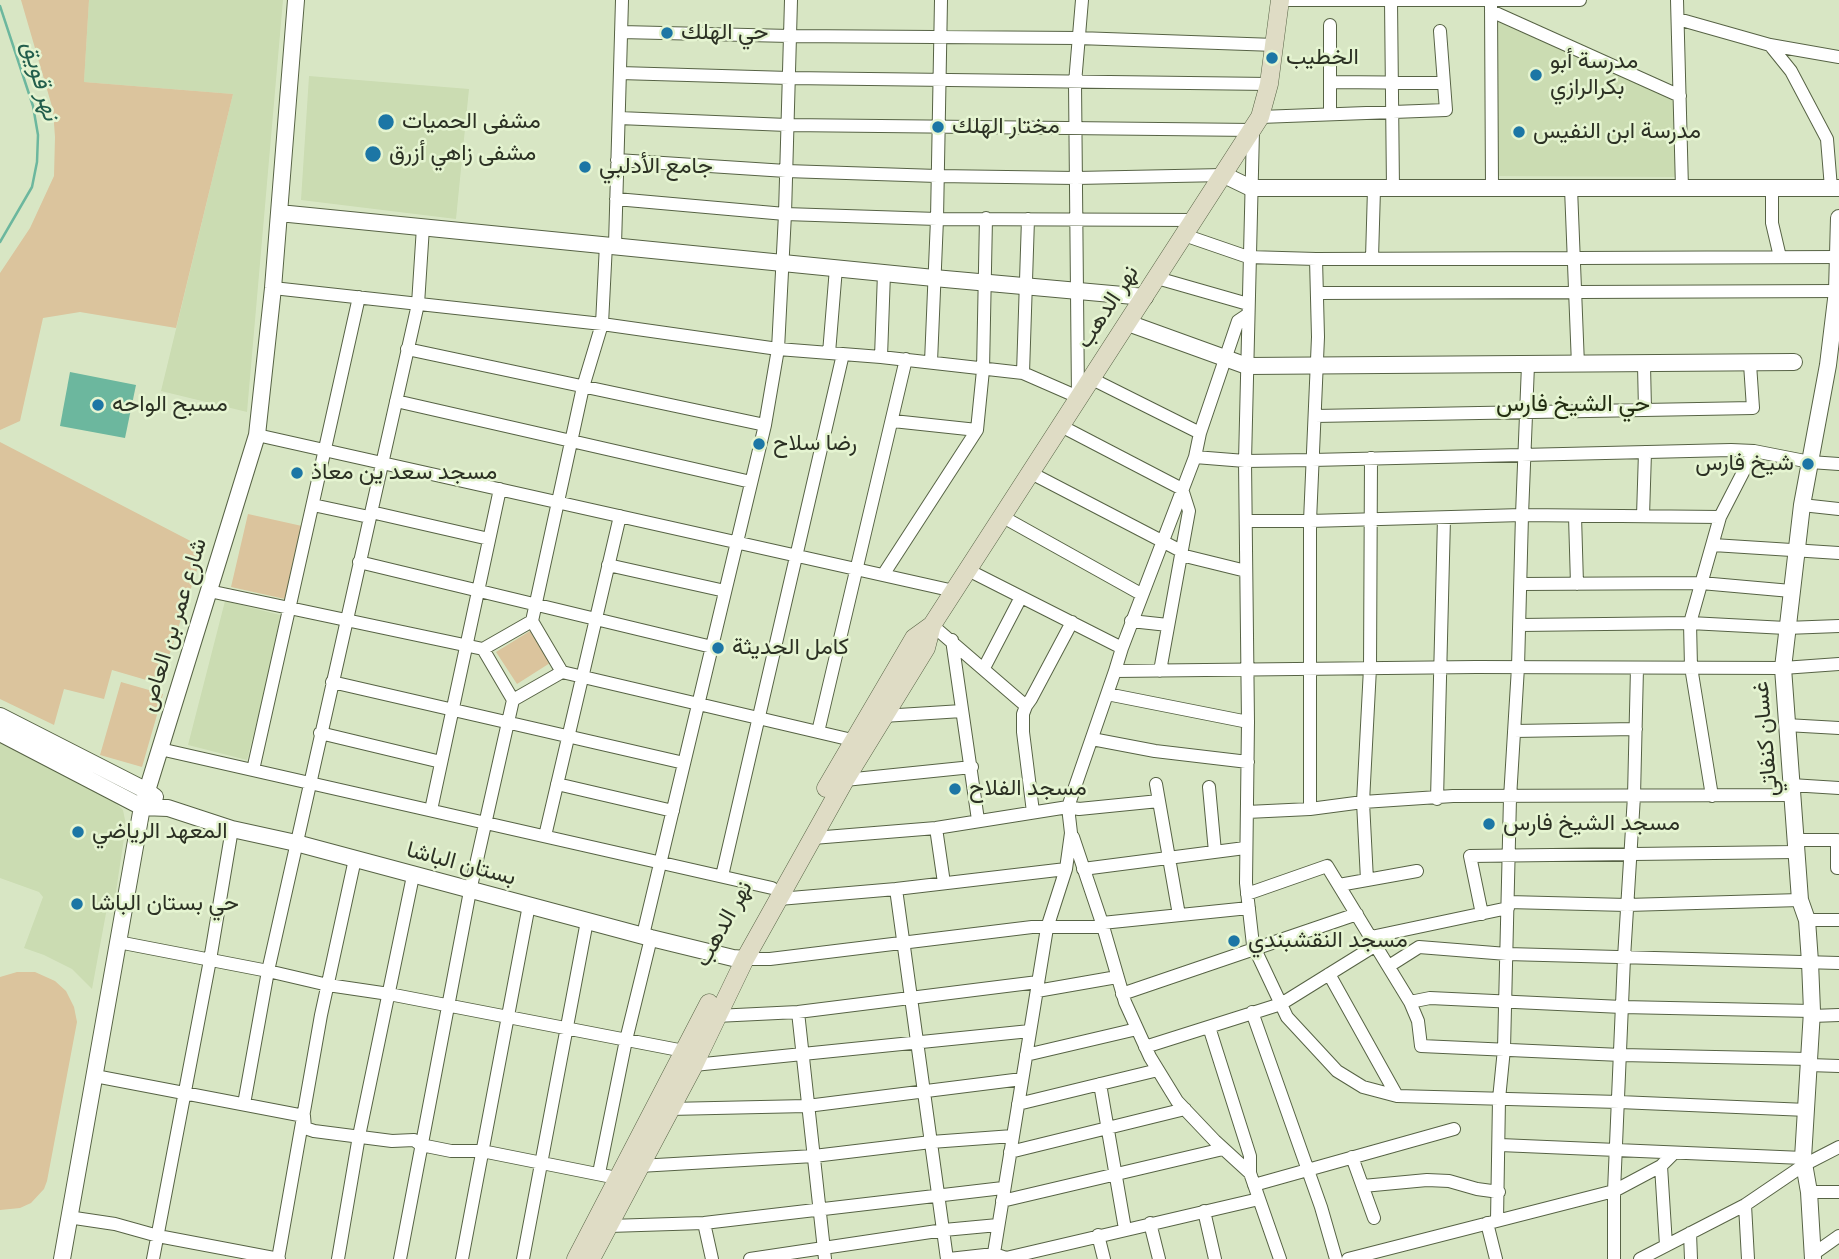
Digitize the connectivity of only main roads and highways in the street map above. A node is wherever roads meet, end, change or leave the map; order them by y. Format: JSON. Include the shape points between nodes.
{"nodes":[{"id":1,"x":1280,"y":0,"type":"edge"},
{"id":2,"x":933,"y":625,"type":"junction"},
{"id":3,"x":775,"y":893,"type":"junction"},
{"id":4,"x":739,"y":958,"type":"junction"},
{"id":5,"x":689,"y":1058,"type":"junction"},
{"id":6,"x":576,"y":1259,"type":"edge"},
{"id":7,"x":591,"y":1259,"type":"edge"}],
"edges":[{"from":1,"to":2,"type":"main road","name":"نهر الدهب","via":[[1269,84],[1256,123]]},
{"from":2,"to":3,"type":"main road","name":"نهر الدهب","via":[[926,648]]},
{"from":2,"to":3,"type":"main road","name":"نهر الدهب","via":[[914,638],[852,740]]},
{"from":3,"to":4,"type":"main road","name":"نهر الدهب"},
{"from":4,"to":5,"type":"main road","name":"نهر الدهب"},
{"from":4,"to":5,"type":"main road","name":"نهر الدهب","via":[[716,1016]]},
{"from":5,"to":6,"type":"main road","name":"نهر الدهب","via":[[617,1178]]},
{"from":5,"to":7,"type":"main road","name":"نهر الدهب","via":[[668,1110]]}]}
